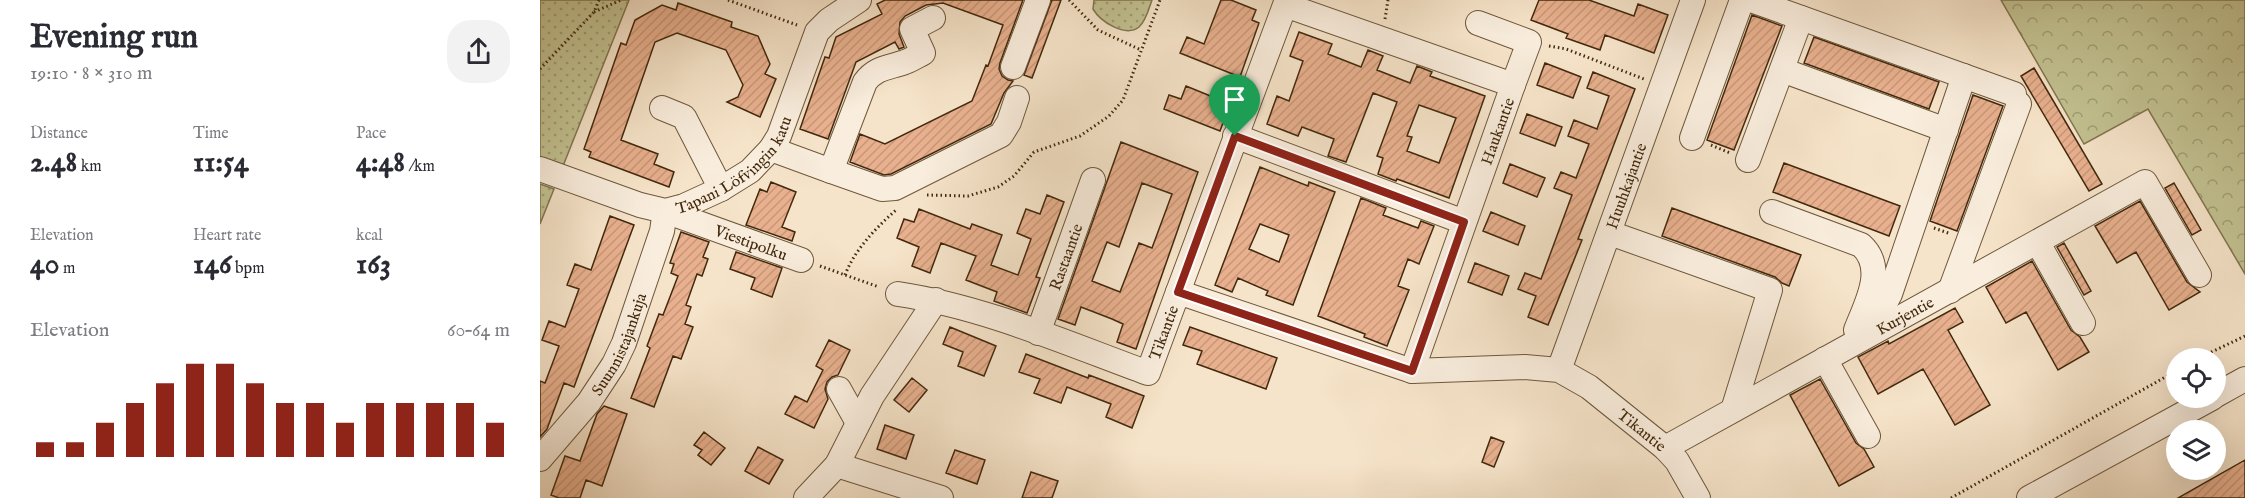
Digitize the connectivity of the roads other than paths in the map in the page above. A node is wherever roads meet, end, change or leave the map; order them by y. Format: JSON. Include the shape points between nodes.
{"nodes":[{"id":1,"x":859,"y":0,"type":"edge"},
{"id":2,"x":1038,"y":0,"type":"edge"},
{"id":3,"x":1693,"y":0,"type":"edge"},
{"id":4,"x":1742,"y":0,"type":"edge"},
{"id":5,"x":1751,"y":0,"type":"edge"},
{"id":6,"x":933,"y":18,"type":"dead end"},
{"id":7,"x":1801,"y":18,"type":"junction"},
{"id":8,"x":1478,"y":23,"type":"dead end"},
{"id":9,"x":1013,"y":67,"type":"dead end"},
{"id":10,"x":1782,"y":70,"type":"junction"},
{"id":11,"x":1964,"y":76,"type":"junction"},
{"id":12,"x":1514,"y":85,"type":"junction"},
{"id":13,"x":1017,"y":98,"type":"dead end"},
{"id":14,"x":662,"y":108,"type":"dead end"},
{"id":15,"x":1946,"y":130,"type":"junction"},
{"id":16,"x":1235,"y":136,"type":"junction"},
{"id":17,"x":1692,"y":138,"type":"dead end"},
{"id":18,"x":771,"y":149,"type":"junction"},
{"id":19,"x":1748,"y":160,"type":"dead end"},
{"id":20,"x":540,"y":169,"type":"edge"},
{"id":21,"x":831,"y":171,"type":"junction"},
{"id":22,"x":1094,"y":180,"type":"dead end"},
{"id":23,"x":721,"y":189,"type":"junction"},
{"id":24,"x":665,"y":211,"type":"junction"},
{"id":25,"x":1772,"y":212,"type":"dead end"},
{"id":26,"x":1464,"y":222,"type":"junction"},
{"id":27,"x":1610,"y":233,"type":"junction"},
{"id":28,"x":2038,"y":243,"type":"junction"},
{"id":29,"x":801,"y":260,"type":"road end"},
{"id":30,"x":2199,"y":275,"type":"dead end"},
{"id":31,"x":1950,"y":291,"type":"junction"},
{"id":32,"x":1178,"y":292,"type":"junction"},
{"id":33,"x":898,"y":294,"type":"road end"},
{"id":34,"x":936,"y":300,"type":"junction"},
{"id":35,"x":2083,"y":323,"type":"dead end"},
{"id":36,"x":1038,"y":333,"type":"junction"},
{"id":37,"x":1855,"y":341,"type":"junction"},
{"id":38,"x":1825,"y":358,"type":"junction"},
{"id":39,"x":1559,"y":370,"type":"junction"},
{"id":40,"x":1412,"y":371,"type":"junction"},
{"id":41,"x":2245,"y":379,"type":"edge"},
{"id":42,"x":839,"y":389,"type":"dead end"},
{"id":43,"x":2226,"y":389,"type":"edge"},
{"id":44,"x":2192,"y":408,"type":"edge"},
{"id":45,"x":1733,"y":411,"type":"junction"},
{"id":46,"x":858,"y":423,"type":"junction"},
{"id":47,"x":1868,"y":436,"type":"dead end"},
{"id":48,"x":1665,"y":448,"type":"junction"},
{"id":49,"x":540,"y":459,"type":"edge"},
{"id":50,"x":837,"y":465,"type":"junction"},
{"id":51,"x":806,"y":498,"type":"edge"},
{"id":52,"x":941,"y":498,"type":"edge"},
{"id":53,"x":1698,"y":498,"type":"edge"},
{"id":54,"x":2029,"y":498,"type":"edge"}],
"edges":[{"from":1,"to":18,"type":"street","name":"Tapani Löfvingin katu","via":[[817,32]]},
{"from":2,"to":9,"type":"street"},
{"from":3,"to":27,"type":"street","name":"Huuhkajantie"},
{"from":4,"to":17,"type":"street"},
{"from":5,"to":7,"type":"street"},
{"from":6,"to":21,"type":"street","via":[[912,29],[923,53],[883,68],[865,82]]},
{"from":7,"to":10,"type":"street"},
{"from":7,"to":11,"type":"street"},
{"from":8,"to":12,"type":"street","via":[[1529,42]]},
{"from":10,"to":15,"type":"street"},
{"from":10,"to":19,"type":"street"},
{"from":11,"to":15,"type":"street"},
{"from":11,"to":31,"type":"street","via":[[2016,99]]},
{"from":12,"to":16,"type":"street","name":"Haukantie","via":[[1285,5]]},
{"from":12,"to":26,"type":"street","name":"Haukantie"},
{"from":13,"to":21,"type":"street","via":[[1006,129],[995,139],[895,188],[882,189]]},
{"from":14,"to":23,"type":"street","via":[[684,117]]},
{"from":15,"to":37,"type":"street","via":[[1890,294],[1878,316]]},
{"from":16,"to":26,"type":"street"},
{"from":16,"to":32,"type":"street"},
{"from":18,"to":21,"type":"street"},
{"from":18,"to":23,"type":"street","name":"Tapani Löfvingin katu","via":[[750,171]]},
{"from":20,"to":24,"type":"street","name":"Tapani Löfvingin katu"},
{"from":22,"to":36,"type":"street","name":"Rastaantie"},
{"from":23,"to":24,"type":"street","name":"Tapani Löfvingin katu"},
{"from":24,"to":29,"type":"street","name":"Viestipolku"},
{"from":24,"to":49,"type":"street","name":"Suunnistajankuja","via":[[658,243],[614,364],[589,402]]},
{"from":25,"to":37,"type":"street","via":[[1861,245],[1870,252],[1874,276]]},
{"from":26,"to":40,"type":"street","name":"Haukantie"},
{"from":27,"to":39,"type":"street","name":"Huuhkajantie"},
{"from":27,"to":45,"type":"street","via":[[1770,290]]},
{"from":28,"to":30,"type":"street","name":"Kurjentie","via":[[2145,182]]},
{"from":28,"to":31,"type":"street","name":"Kurjentie"},
{"from":28,"to":35,"type":"street"},
{"from":31,"to":37,"type":"street","name":"Kurjentie"},
{"from":32,"to":36,"type":"street","name":"Tikantie","via":[[1148,373]]},
{"from":32,"to":40,"type":"street","name":"Tikantie"},
{"from":33,"to":34,"type":"street","name":"Tikantie"},
{"from":34,"to":36,"type":"street","name":"Tikantie"},
{"from":34,"to":46,"type":"street"},
{"from":37,"to":38,"type":"street","name":"Kurjentie"},
{"from":38,"to":45,"type":"street","name":"Kurjentie"},
{"from":38,"to":47,"type":"street"},
{"from":39,"to":40,"type":"street","name":"Tikantie","via":[[1525,367]]},
{"from":39,"to":48,"type":"street","name":"Tikantie","via":[[1589,387]]},
{"from":41,"to":43,"type":"street"},
{"from":42,"to":46,"type":"street"},
{"from":44,"to":54,"type":"street"},
{"from":45,"to":48,"type":"street","name":"Kurjentie"},
{"from":46,"to":50,"type":"street"},
{"from":48,"to":53,"type":"street","name":"Tikantie"},
{"from":50,"to":51,"type":"street"},
{"from":50,"to":52,"type":"street"}]}
